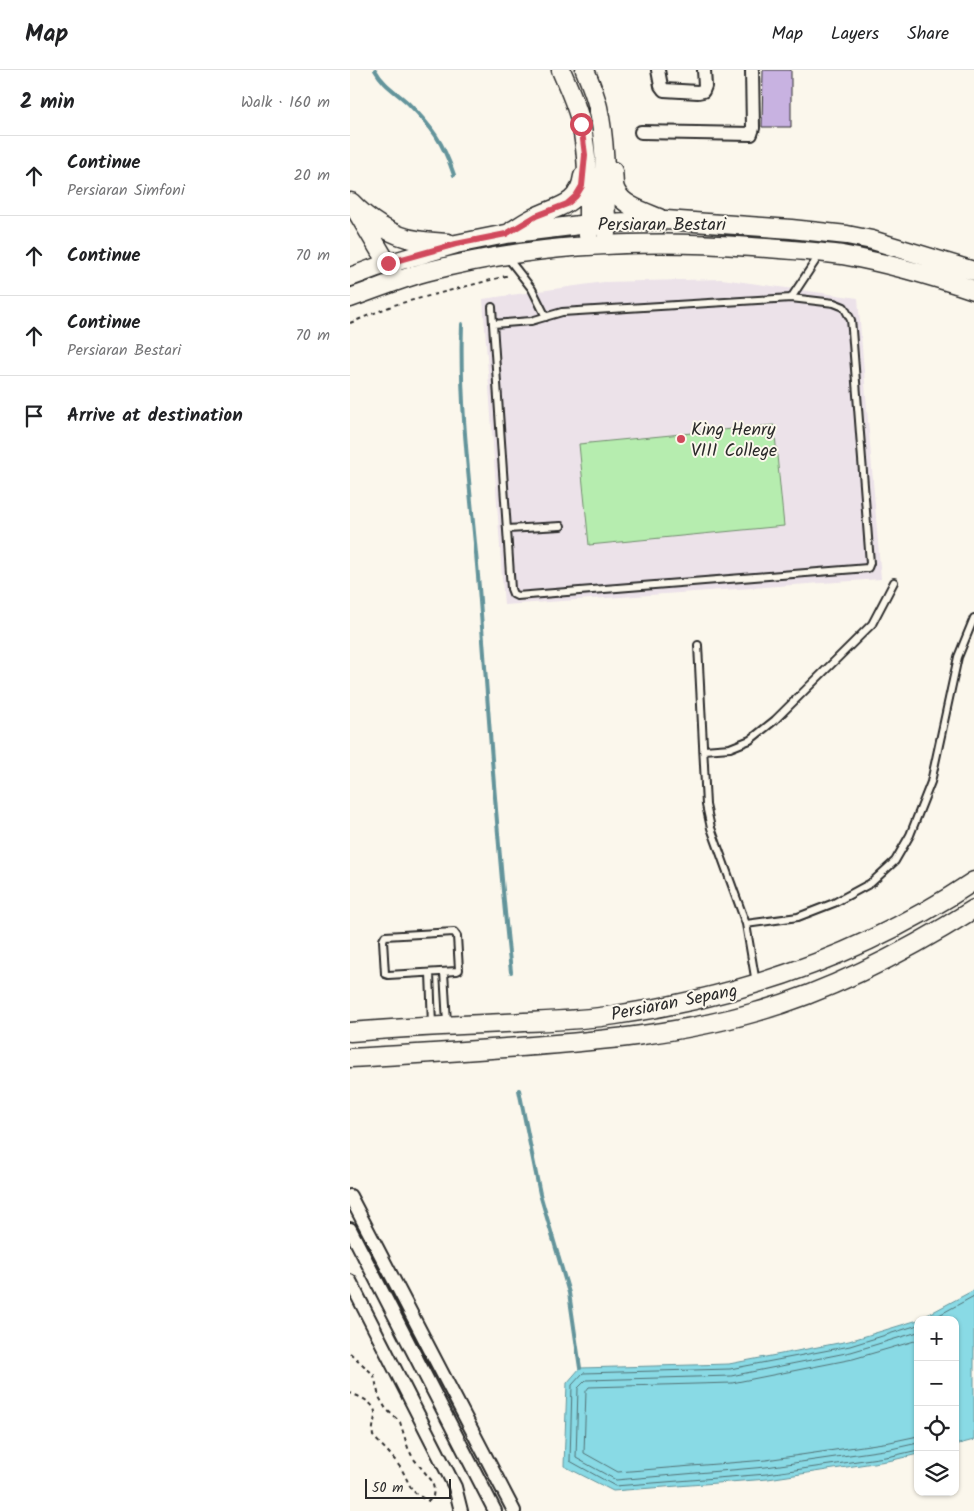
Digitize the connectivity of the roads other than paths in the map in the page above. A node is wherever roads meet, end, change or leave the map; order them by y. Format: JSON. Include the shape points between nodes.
{"nodes":[{"id":1,"x":561,"y":70,"type":"edge"},
{"id":2,"x":585,"y":70,"type":"edge"},
{"id":3,"x":658,"y":70,"type":"edge"},
{"id":4,"x":704,"y":70,"type":"edge"},
{"id":5,"x":752,"y":70,"type":"edge"},
{"id":6,"x":601,"y":132,"type":"junction"},
{"id":7,"x":641,"y":132,"type":"dead end"},
{"id":8,"x":585,"y":155,"type":"junction"},
{"id":9,"x":350,"y":201,"type":"edge"},
{"id":10,"x":666,"y":220,"type":"junction"},
{"id":11,"x":350,"y":223,"type":"edge"},
{"id":12,"x":597,"y":223,"type":"junction"},
{"id":13,"x":506,"y":234,"type":"junction"},
{"id":14,"x":456,"y":244,"type":"junction"},
{"id":15,"x":606,"y":245,"type":"junction"},
{"id":16,"x":588,"y":246,"type":"junction"},
{"id":17,"x":821,"y":253,"type":"junction"},
{"id":18,"x":507,"y":256,"type":"junction"},
{"id":19,"x":383,"y":265,"type":"junction"},
{"id":20,"x":974,"y":271,"type":"edge"},
{"id":21,"x":350,"y":277,"type":"edge"},
{"id":22,"x":392,"y":283,"type":"junction"},
{"id":23,"x":974,"y":290,"type":"edge"},
{"id":24,"x":350,"y":298,"type":"edge"},
{"id":25,"x":791,"y":298,"type":"junction"},
{"id":26,"x":492,"y":307,"type":"dead end"},
{"id":27,"x":546,"y":317,"type":"junction"},
{"id":28,"x":493,"y":324,"type":"junction"},
{"id":29,"x":561,"y":526,"type":"dead end"},
{"id":30,"x":507,"y":528,"type":"junction"},
{"id":31,"x":894,"y":582,"type":"dead end"},
{"id":32,"x":974,"y":618,"type":"edge"},
{"id":33,"x":698,"y":645,"type":"dead end"},
{"id":34,"x":704,"y":750,"type":"junction"},
{"id":35,"x":974,"y":881,"type":"edge"},
{"id":36,"x":974,"y":909,"type":"edge"},
{"id":37,"x":746,"y":924,"type":"junction"},
{"id":38,"x":444,"y":972,"type":"junction"},
{"id":39,"x":430,"y":973,"type":"junction"},
{"id":40,"x":756,"y":984,"type":"junction"},
{"id":41,"x":439,"y":1026,"type":"junction"},
{"id":42,"x":350,"y":1032,"type":"edge"},
{"id":43,"x":350,"y":1040,"type":"edge"},
{"id":44,"x":448,"y":1052,"type":"junction"},
{"id":45,"x":350,"y":1058,"type":"edge"},
{"id":46,"x":350,"y":1196,"type":"edge"},
{"id":47,"x":350,"y":1230,"type":"edge"},
{"id":48,"x":350,"y":1281,"type":"edge"},
{"id":49,"x":461,"y":1511,"type":"edge"},
{"id":50,"x":495,"y":1511,"type":"edge"},
{"id":51,"x":514,"y":1511,"type":"edge"}],
"edges":[{"from":1,"to":8,"type":"street","via":[[581,124]]},
{"from":2,"to":6,"type":"street","via":[[598,106]]},
{"from":3,"to":4,"type":"street","via":[[664,90],[698,92],[705,86]]},
{"from":5,"to":7,"type":"street","via":[[751,134]]},
{"from":6,"to":10,"type":"street","via":[[612,150],[616,191],[638,210]]},
{"from":6,"to":12,"type":"street","via":[[604,160]]},
{"from":8,"to":12,"type":"street"},
{"from":8,"to":13,"type":"street","via":[[582,186],[576,196],[567,204],[536,216]]},
{"from":9,"to":14,"type":"street","via":[[369,218],[404,237]]},
{"from":9,"to":19,"type":"street"},
{"from":10,"to":12,"type":"street","name":"Persiaran Bestari"},
{"from":10,"to":20,"type":"street","name":"Persiaran Bestari","via":[[847,235]]},
{"from":11,"to":19,"type":"street"},
{"from":12,"to":13,"type":"street","name":"Persiaran Bestari"},
{"from":12,"to":15,"type":"street"},
{"from":12,"to":16,"type":"street"},
{"from":13,"to":14,"type":"street","name":"Persiaran Bestari"},
{"from":14,"to":19,"type":"street","name":"Persiaran Bestari"},
{"from":15,"to":16,"type":"street","name":"Persiaran Bestari"},
{"from":15,"to":17,"type":"street","name":"Persiaran Bestari","via":[[731,245]]},
{"from":16,"to":18,"type":"street","name":"Persiaran Bestari"},
{"from":17,"to":23,"type":"street","name":"Persiaran Bestari","via":[[886,265]]},
{"from":17,"to":25,"type":"lane"},
{"from":18,"to":22,"type":"street","name":"Persiaran Bestari","via":[[448,267]]},
{"from":18,"to":27,"type":"lane","via":[[532,289]]},
{"from":19,"to":21,"type":"street","name":"Persiaran Bestari"},
{"from":19,"to":22,"type":"street"},
{"from":22,"to":24,"type":"street","name":"Persiaran Bestari"},
{"from":25,"to":27,"type":"lane","via":[[562,312]]},
{"from":25,"to":30,"type":"lane","via":[[834,303],[844,307],[851,320],[868,568],[517,596],[512,589]]},
{"from":26,"to":28,"type":"lane"},
{"from":27,"to":28,"type":"lane"},
{"from":28,"to":30,"type":"lane"},
{"from":29,"to":30,"type":"lane"},
{"from":31,"to":34,"type":"lane","via":[[872,624],[775,720],[750,740],[730,748]]},
{"from":32,"to":37,"type":"lane","via":[[958,657],[931,782],[895,861],[871,883],[834,903],[798,917]]},
{"from":33,"to":34,"type":"lane"},
{"from":34,"to":37,"type":"lane","via":[[706,805],[711,828]]},
{"from":35,"to":40,"type":"street","name":"Persiaran Sepang","via":[[928,911],[867,943]]},
{"from":36,"to":44,"type":"street","name":"Persiaran Sepang","via":[[878,965],[756,1012],[617,1039]]},
{"from":37,"to":40,"type":"lane"},
{"from":38,"to":39,"type":"lane"},
{"from":38,"to":39,"type":"lane","via":[[458,970],[457,936],[454,932],[384,937],[385,974]]},
{"from":38,"to":41,"type":"lane"},
{"from":39,"to":41,"type":"lane"},
{"from":40,"to":41,"type":"street","name":"Persiaran Sepang","via":[[692,1002],[613,1016]]},
{"from":41,"to":42,"type":"street","name":"Persiaran Sepang"},
{"from":43,"to":44,"type":"street","via":[[440,1036],[446,1038]]},
{"from":44,"to":45,"type":"street","name":"Persiaran Sepang"},
{"from":46,"to":51,"type":"street"},
{"from":47,"to":50,"type":"street"},
{"from":48,"to":49,"type":"street","via":[[455,1487]]}]}
